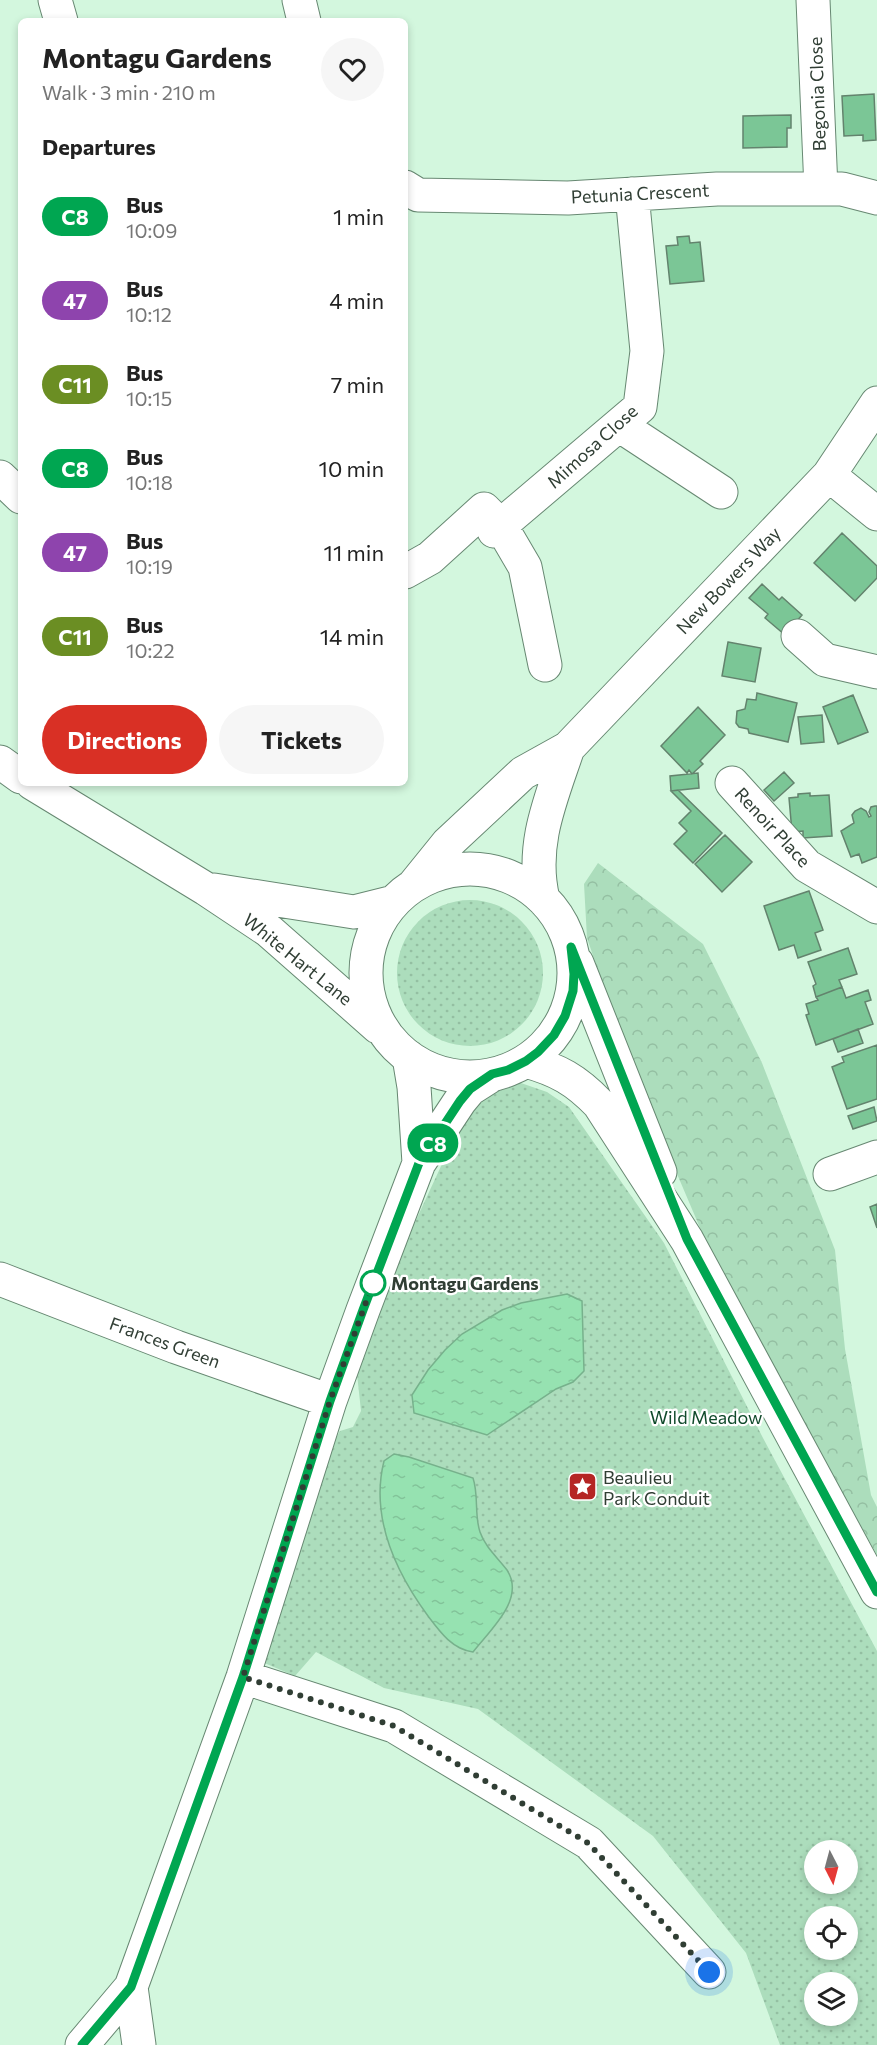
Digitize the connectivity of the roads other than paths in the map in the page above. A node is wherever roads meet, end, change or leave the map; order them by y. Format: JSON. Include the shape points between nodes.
{"nodes":[{"id":1,"x":56,"y":0,"type":"edge"},
{"id":2,"x":299,"y":0,"type":"edge"},
{"id":3,"x":813,"y":0,"type":"edge"},
{"id":4,"x":60,"y":18,"type":"edge"},
{"id":5,"x":303,"y":18,"type":"edge"},
{"id":6,"x":408,"y":189,"type":"edge"},
{"id":7,"x":821,"y":189,"type":"junction"},
{"id":8,"x":632,"y":194,"type":"junction"},
{"id":9,"x":877,"y":198,"type":"edge"},
{"id":10,"x":877,"y":403,"type":"edge"},
{"id":11,"x":619,"y":425,"type":"junction"},
{"id":12,"x":829,"y":475,"type":"junction"},
{"id":13,"x":0,"y":477,"type":"edge"},
{"id":14,"x":721,"y":492,"type":"dead end"},
{"id":15,"x":18,"y":494,"type":"edge"},
{"id":16,"x":877,"y":514,"type":"edge"},
{"id":17,"x":498,"y":529,"type":"junction"},
{"id":18,"x":408,"y":570,"type":"edge"},
{"id":19,"x":798,"y":636,"type":"dead end"},
{"id":20,"x":545,"y":664,"type":"dead end"},
{"id":21,"x":877,"y":672,"type":"edge"},
{"id":22,"x":568,"y":748,"type":"junction"},
{"id":23,"x":0,"y":762,"type":"edge"},
{"id":24,"x":18,"y":775,"type":"edge"},
{"id":25,"x":732,"y":783,"type":"dead end"},
{"id":26,"x":37,"y":786,"type":"edge"},
{"id":27,"x":206,"y":889,"type":"junction"},
{"id":28,"x":404,"y":894,"type":"junction"},
{"id":29,"x":543,"y":899,"type":"junction"},
{"id":30,"x":877,"y":907,"type":"edge"},
{"id":31,"x":571,"y":947,"type":"junction"},
{"id":32,"x":386,"y":1035,"type":"junction"},
{"id":33,"x":409,"y":1057,"type":"junction"},
{"id":34,"x":526,"y":1061,"type":"junction"},
{"id":35,"x":492,"y":1074,"type":"junction"},
{"id":36,"x":877,"y":1158,"type":"edge"},
{"id":37,"x":419,"y":1163,"type":"junction"},
{"id":38,"x":830,"y":1174,"type":"dead end"},
{"id":39,"x":687,"y":1239,"type":"junction"},
{"id":40,"x":0,"y":1279,"type":"edge"},
{"id":41,"x":330,"y":1401,"type":"junction"},
{"id":42,"x":877,"y":1592,"type":"edge"},
{"id":43,"x":243,"y":1677,"type":"junction"},
{"id":44,"x":709,"y":1972,"type":"dead end"},
{"id":45,"x":131,"y":1987,"type":"junction"},
{"id":46,"x":82,"y":2045,"type":"edge"},
{"id":47,"x":139,"y":2045,"type":"edge"}],
"edges":[{"from":1,"to":4,"type":"street"},
{"from":2,"to":5,"type":"street"},
{"from":3,"to":7,"type":"street","name":"Begonia Close"},
{"from":6,"to":8,"type":"street","name":"Petunia Crescent","via":[[418,195],[568,198]]},
{"from":7,"to":8,"type":"street","name":"Petunia Crescent"},
{"from":7,"to":9,"type":"street","name":"Petunia Crescent","via":[[842,189]]},
{"from":8,"to":11,"type":"street","name":"Mimosa Close","via":[[647,351],[640,406]]},
{"from":10,"to":12,"type":"street","name":"New Bowers Way"},
{"from":11,"to":14,"type":"street"},
{"from":11,"to":17,"type":"street","name":"Mimosa Close"},
{"from":12,"to":16,"type":"street"},
{"from":12,"to":22,"type":"street","name":"New Bowers Way"},
{"from":13,"to":15,"type":"street"},
{"from":17,"to":18,"type":"street","via":[[484,509],[430,558]]},
{"from":17,"to":20,"type":"street","via":[[525,567]]},
{"from":19,"to":21,"type":"street","via":[[825,660]]},
{"from":22,"to":28,"type":"street","name":"New Bowers Way","via":[[523,773],[448,843]]},
{"from":22,"to":29,"type":"street","name":"New Bowers Way","via":[[539,840]]},
{"from":23,"to":24,"type":"street"},
{"from":25,"to":30,"type":"street","name":"Renoir Place","via":[[807,866]]},
{"from":26,"to":27,"type":"street","name":"White Hart Lane"},
{"from":27,"to":28,"type":"street","name":"White Hart Lane","via":[[354,912]]},
{"from":27,"to":32,"type":"street","name":"White Hart Lane","via":[[269,931]]},
{"from":28,"to":29,"type":"street","via":[[427,878],[468,869],[518,881]]},
{"from":28,"to":32,"type":"street","via":[[376,928],[366,963],[369,999]]},
{"from":29,"to":31,"type":"street","via":[[560,922]]},
{"from":31,"to":34,"type":"street","via":[[573,991],[565,1016],[546,1044]]},
{"from":31,"to":39,"type":"street"},
{"from":32,"to":33,"type":"street"},
{"from":33,"to":35,"type":"street","via":[[446,1074]]},
{"from":33,"to":37,"type":"street"},
{"from":34,"to":35,"type":"street"},
{"from":34,"to":39,"type":"street","via":[[552,1068],[581,1085],[599,1104]]},
{"from":35,"to":37,"type":"street","via":[[460,1101]]},
{"from":36,"to":38,"type":"street"},
{"from":37,"to":41,"type":"street"},
{"from":39,"to":42,"type":"street"},
{"from":40,"to":41,"type":"street","name":"Frances Green"},
{"from":41,"to":43,"type":"street"},
{"from":43,"to":44,"type":"street","via":[[394,1726],[588,1843]]},
{"from":43,"to":45,"type":"street"},
{"from":45,"to":46,"type":"street"},
{"from":45,"to":47,"type":"street"}]}
